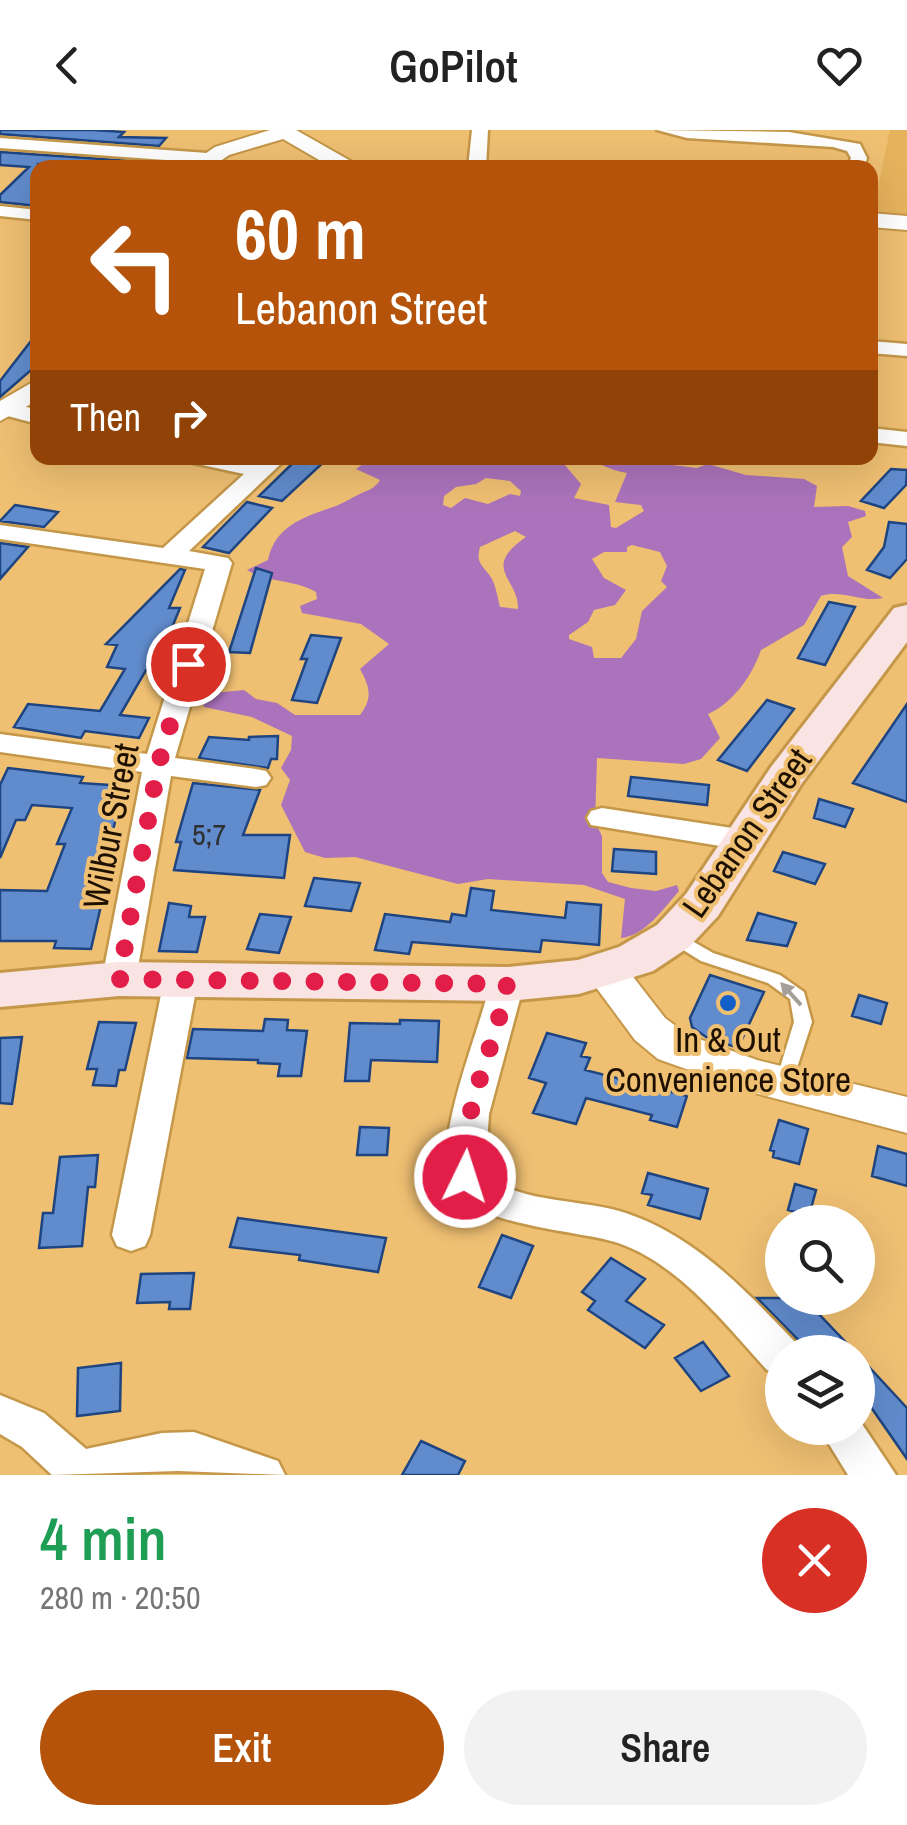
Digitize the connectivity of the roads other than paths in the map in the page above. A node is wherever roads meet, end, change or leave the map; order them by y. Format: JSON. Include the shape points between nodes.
{"nodes":[{"id":1,"x":480,"y":130,"type":"edge"},
{"id":2,"x":664,"y":130,"type":"edge"},
{"id":3,"x":694,"y":130,"type":"edge"},
{"id":4,"x":283,"y":131,"type":"edge"},
{"id":5,"x":0,"y":142,"type":"edge"},
{"id":6,"x":167,"y":160,"type":"edge"},
{"id":7,"x":214,"y":160,"type":"edge"},
{"id":8,"x":339,"y":160,"type":"edge"},
{"id":9,"x":478,"y":160,"type":"edge"},
{"id":10,"x":858,"y":160,"type":"edge"},
{"id":11,"x":0,"y":211,"type":"edge"},
{"id":12,"x":30,"y":213,"type":"edge"},
{"id":13,"x":878,"y":221,"type":"edge"},
{"id":14,"x":907,"y":223,"type":"edge"},
{"id":15,"x":878,"y":348,"type":"edge"},
{"id":16,"x":907,"y":350,"type":"edge"},
{"id":17,"x":30,"y":393,"type":"edge"},
{"id":18,"x":4,"y":411,"type":"edge"},
{"id":19,"x":30,"y":416,"type":"edge"},
{"id":20,"x":878,"y":437,"type":"edge"},
{"id":21,"x":907,"y":439,"type":"edge"},
{"id":22,"x":267,"y":465,"type":"edge"},
{"id":23,"x":0,"y":532,"type":"edge"},
{"id":24,"x":170,"y":554,"type":"junction"},
{"id":25,"x":907,"y":616,"type":"edge"},
{"id":26,"x":0,"y":744,"type":"edge"},
{"id":27,"x":158,"y":766,"type":"junction"},
{"id":28,"x":256,"y":778,"type":"dead end"},
{"id":29,"x":602,"y":818,"type":"dead end"},
{"id":30,"x":745,"y":840,"type":"junction"},
{"id":31,"x":673,"y":936,"type":"junction"},
{"id":32,"x":605,"y":971,"type":"junction"},
{"id":33,"x":119,"y":979,"type":"junction"},
{"id":34,"x":180,"y":980,"type":"junction"},
{"id":35,"x":507,"y":984,"type":"junction"},
{"id":36,"x":0,"y":990,"type":"edge"},
{"id":37,"x":784,"y":1084,"type":"junction"},
{"id":38,"x":907,"y":1115,"type":"edge"},
{"id":39,"x":131,"y":1234,"type":"dead end"},
{"id":40,"x":765,"y":1340,"type":"edge"},
{"id":41,"x":0,"y":1414,"type":"edge"},
{"id":42,"x":852,"y":1445,"type":"edge"},
{"id":43,"x":51,"y":1464,"type":"edge"},
{"id":44,"x":262,"y":1475,"type":"edge"},
{"id":45,"x":874,"y":1475,"type":"edge"}],
"edges":[{"from":1,"to":9,"type":"street"},
{"from":2,"to":3,"type":"street"},
{"from":3,"to":10,"type":"street","via":[[718,136],[826,135],[854,148]]},
{"from":4,"to":7,"type":"street"},
{"from":4,"to":8,"type":"street"},
{"from":5,"to":6,"type":"street"},
{"from":11,"to":12,"type":"street"},
{"from":13,"to":14,"type":"street"},
{"from":15,"to":16,"type":"street"},
{"from":17,"to":18,"type":"street"},
{"from":18,"to":19,"type":"street"},
{"from":20,"to":21,"type":"street"},
{"from":22,"to":24,"type":"street"},
{"from":23,"to":24,"type":"street"},
{"from":24,"to":27,"type":"street","name":"Wilbur Street","via":[[219,563]]},
{"from":25,"to":30,"type":"main road","name":"Lebanon Street","via":[[834,708]]},
{"from":26,"to":27,"type":"street"},
{"from":27,"to":28,"type":"street"},
{"from":27,"to":33,"type":"street","name":"Wilbur Street"},
{"from":29,"to":30,"type":"street"},
{"from":30,"to":31,"type":"main road","name":"Lebanon Street"},
{"from":31,"to":32,"type":"main road","name":"Lebanon Street"},
{"from":37,"to":31,"type":"lane","one_way":true,"via":[[804,1022],[798,996]]},
{"from":32,"to":35,"type":"main road","name":"Lebanon Street"},
{"from":32,"to":37,"type":"street","via":[[664,1042]]},
{"from":33,"to":34,"type":"main road","name":"Lebanon Street"},
{"from":33,"to":36,"type":"main road","name":"Lebanon Street"},
{"from":34,"to":35,"type":"main road","name":"Lebanon Street"},
{"from":34,"to":39,"type":"street"},
{"from":35,"to":40,"type":"street","via":[[467,1133],[465,1177],[477,1192],[508,1204],[608,1223],[650,1240],[711,1284]]},
{"from":37,"to":38,"type":"street"},
{"from":41,"to":43,"type":"street","via":[[31,1428]]},
{"from":42,"to":45,"type":"street"},
{"from":43,"to":44,"type":"street","via":[[94,1470],[181,1448]]}]}
